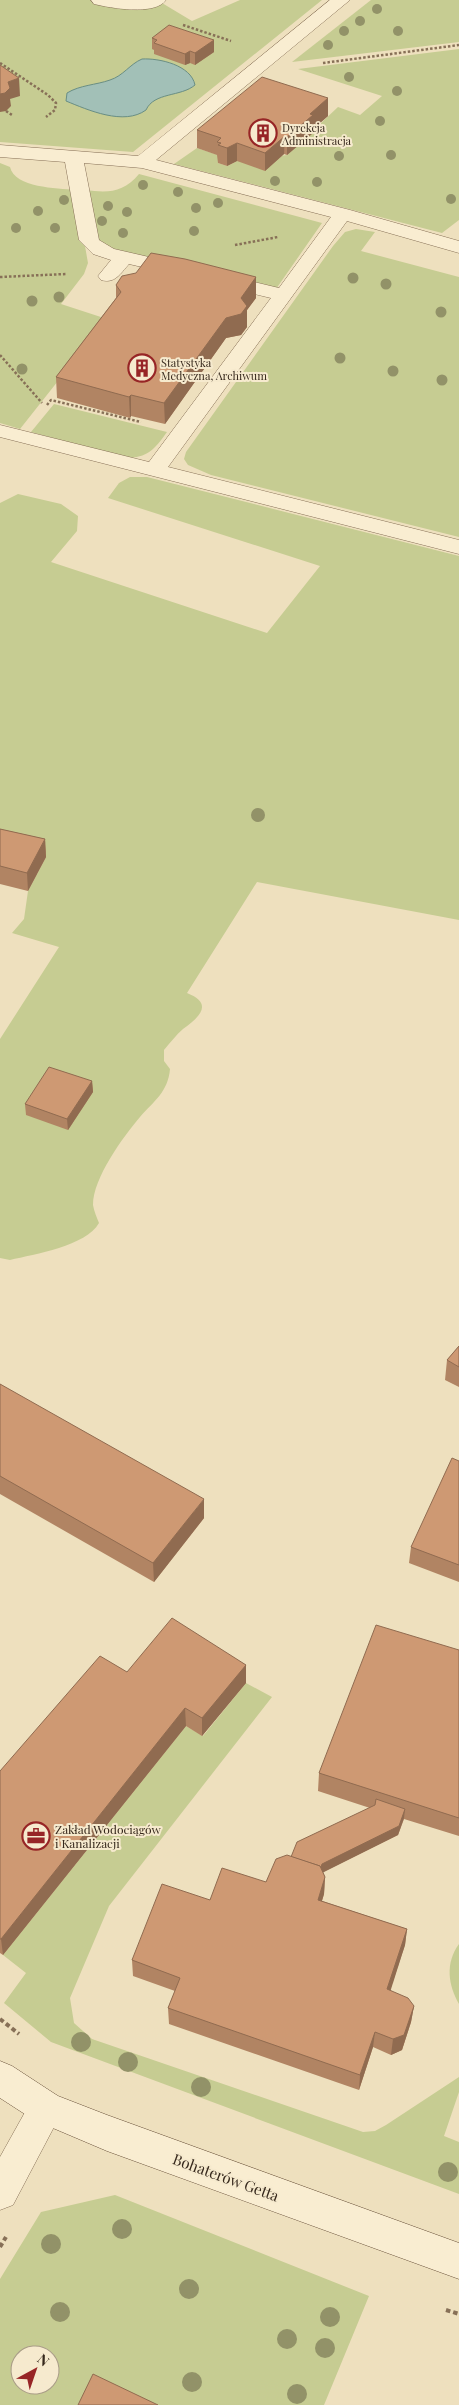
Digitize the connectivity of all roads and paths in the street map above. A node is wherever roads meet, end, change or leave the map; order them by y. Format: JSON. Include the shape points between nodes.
{"nodes":[{"id":1,"x":100,"y":0,"type":"edge"},
{"id":2,"x":158,"y":0,"type":"edge"},
{"id":3,"x":341,"y":0,"type":"edge"},
{"id":4,"x":136,"y":4,"type":"junction"},
{"id":5,"x":459,"y":46,"type":"edge"},
{"id":6,"x":273,"y":57,"type":"junction"},
{"id":7,"x":0,"y":63,"type":"edge"},
{"id":8,"x":41,"y":120,"type":"dead end"},
{"id":9,"x":0,"y":151,"type":"edge"},
{"id":10,"x":74,"y":158,"type":"junction"},
{"id":11,"x":142,"y":162,"type":"junction"},
{"id":12,"x":339,"y":220,"type":"junction"},
{"id":13,"x":230,"y":245,"type":"dead end"},
{"id":14,"x":459,"y":247,"type":"edge"},
{"id":15,"x":124,"y":257,"type":"junction"},
{"id":16,"x":66,"y":274,"type":"dead end"},
{"id":17,"x":108,"y":276,"type":"dead end"},
{"id":18,"x":0,"y":277,"type":"edge"},
{"id":19,"x":284,"y":295,"type":"junction"},
{"id":20,"x":0,"y":355,"type":"edge"},
{"id":21,"x":51,"y":400,"type":"dead end"},
{"id":22,"x":45,"y":407,"type":"dead end"},
{"id":23,"x":0,"y":431,"type":"edge"},
{"id":24,"x":183,"y":432,"type":"junction"},
{"id":25,"x":154,"y":471,"type":"junction"},
{"id":26,"x":459,"y":547,"type":"edge"},
{"id":27,"x":0,"y":2078,"type":"edge"},
{"id":28,"x":46,"y":2108,"type":"junction"},
{"id":29,"x":0,"y":2192,"type":"edge"},
{"id":30,"x":9,"y":2232,"type":"dead end"},
{"id":31,"x":0,"y":2247,"type":"edge"},
{"id":32,"x":459,"y":2261,"type":"edge"},
{"id":33,"x":441,"y":2307,"type":"dead end"},
{"id":34,"x":459,"y":2314,"type":"edge"}],
"edges":[{"from":1,"to":4,"type":"street"},
{"from":2,"to":4,"type":"street"},
{"from":3,"to":6,"type":"street"},
{"from":4,"to":6,"type":"path","via":[[145,12]]},
{"from":5,"to":6,"type":"path","via":[[296,66]]},
{"from":6,"to":11,"type":"street"},
{"from":7,"to":8,"type":"path","via":[[56,103],[55,110]]},
{"from":9,"to":10,"type":"street"},
{"from":10,"to":11,"type":"street"},
{"from":10,"to":15,"type":"street","via":[[87,235],[92,246]]},
{"from":11,"to":12,"type":"street"},
{"from":12,"to":13,"type":"path"},
{"from":12,"to":14,"type":"street"},
{"from":12,"to":19,"type":"street"},
{"from":15,"to":17,"type":"street"},
{"from":15,"to":19,"type":"street"},
{"from":16,"to":18,"type":"path"},
{"from":19,"to":24,"type":"street"},
{"from":20,"to":22,"type":"path"},
{"from":21,"to":24,"type":"path"},
{"from":23,"to":25,"type":"street"},
{"from":24,"to":25,"type":"street"},
{"from":25,"to":26,"type":"street"},
{"from":27,"to":28,"type":"street","name":"Bohaterów Getta"},
{"from":28,"to":29,"type":"street"},
{"from":28,"to":32,"type":"street","name":"Bohaterów Getta"},
{"from":30,"to":31,"type":"path"},
{"from":33,"to":34,"type":"path"}]}
